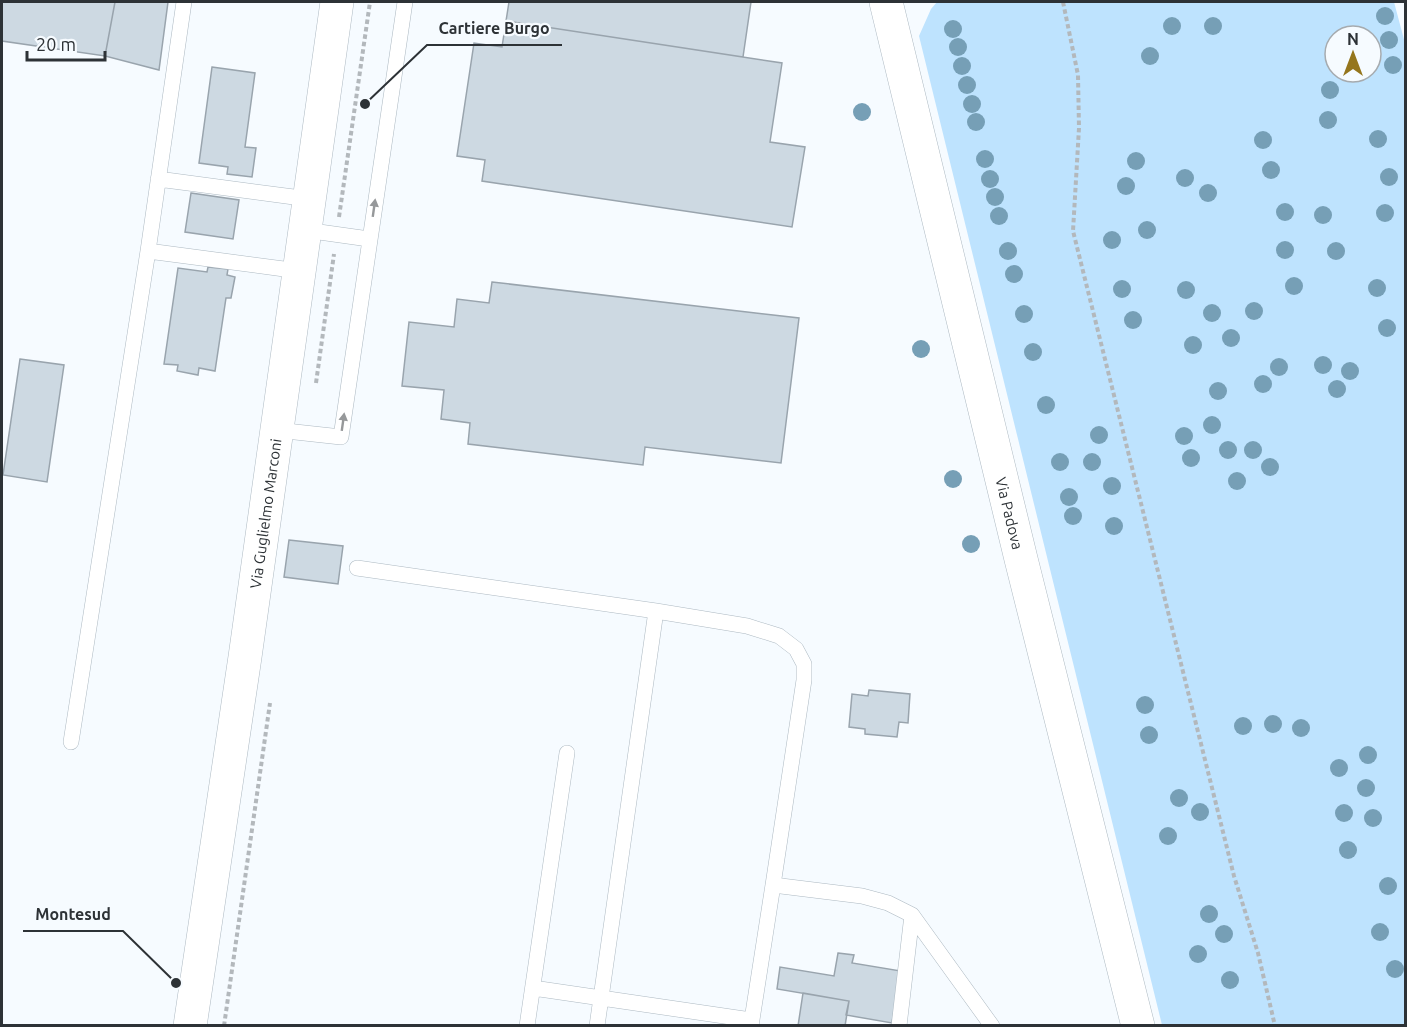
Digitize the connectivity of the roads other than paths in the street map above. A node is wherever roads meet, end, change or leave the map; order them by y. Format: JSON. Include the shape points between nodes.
{"nodes":[{"id":1,"x":184,"y":2,"type":"edge"},
{"id":2,"x":337,"y":2,"type":"edge"},
{"id":3,"x":405,"y":2,"type":"edge"},
{"id":4,"x":886,"y":2,"type":"edge"},
{"id":5,"x":158,"y":179,"type":"junction"},
{"id":6,"x":307,"y":214,"type":"junction"},
{"id":7,"x":369,"y":239,"type":"junction"},
{"id":8,"x":148,"y":251,"type":"junction"},
{"id":9,"x":299,"y":271,"type":"junction"},
{"id":10,"x":277,"y":430,"type":"junction"},
{"id":11,"x":357,"y":568,"type":"dead end"},
{"id":12,"x":656,"y":611,"type":"junction"},
{"id":13,"x":71,"y":742,"type":"dead end"},
{"id":14,"x":567,"y":753,"type":"dead end"},
{"id":15,"x":773,"y":885,"type":"junction"},
{"id":16,"x":912,"y":915,"type":"junction"},
{"id":17,"x":533,"y":988,"type":"junction"},
{"id":18,"x":600,"y":998,"type":"junction"},
{"id":19,"x":751,"y":1023,"type":"edge"},
{"id":20,"x":190,"y":1026,"type":"edge"},
{"id":21,"x":527,"y":1026,"type":"edge"},
{"id":22,"x":597,"y":1026,"type":"edge"},
{"id":23,"x":899,"y":1026,"type":"edge"},
{"id":24,"x":992,"y":1026,"type":"edge"},
{"id":25,"x":1137,"y":1026,"type":"edge"}],
"edges":[{"from":1,"to":5,"type":"lane"},
{"from":2,"to":6,"type":"main road","name":"Via Guglielmo Marconi"},
{"from":7,"to":3,"type":"lane","one_way":true},
{"from":4,"to":25,"type":"main road","name":"Via Padova"},
{"from":5,"to":6,"type":"lane"},
{"from":5,"to":8,"type":"lane"},
{"from":6,"to":7,"type":"lane","via":[[337,234]]},
{"from":6,"to":9,"type":"main road","name":"Via Guglielmo Marconi"},
{"from":10,"to":7,"type":"lane","one_way":true,"via":[[341,437]]},
{"from":8,"to":9,"type":"lane"},
{"from":8,"to":13,"type":"lane"},
{"from":9,"to":10,"type":"main road","name":"Via Guglielmo Marconi"},
{"from":10,"to":20,"type":"main road","name":"Via Guglielmo Marconi"},
{"from":11,"to":12,"type":"lane"},
{"from":12,"to":15,"type":"lane","via":[[747,626],[779,636],[796,649],[804,664]]},
{"from":12,"to":18,"type":"lane"},
{"from":14,"to":17,"type":"lane"},
{"from":15,"to":16,"type":"lane","via":[[861,896]]},
{"from":15,"to":19,"type":"lane"},
{"from":16,"to":23,"type":"lane"},
{"from":16,"to":24,"type":"lane"},
{"from":17,"to":18,"type":"lane"},
{"from":17,"to":21,"type":"lane"},
{"from":18,"to":19,"type":"lane"},
{"from":18,"to":22,"type":"lane"}]}
